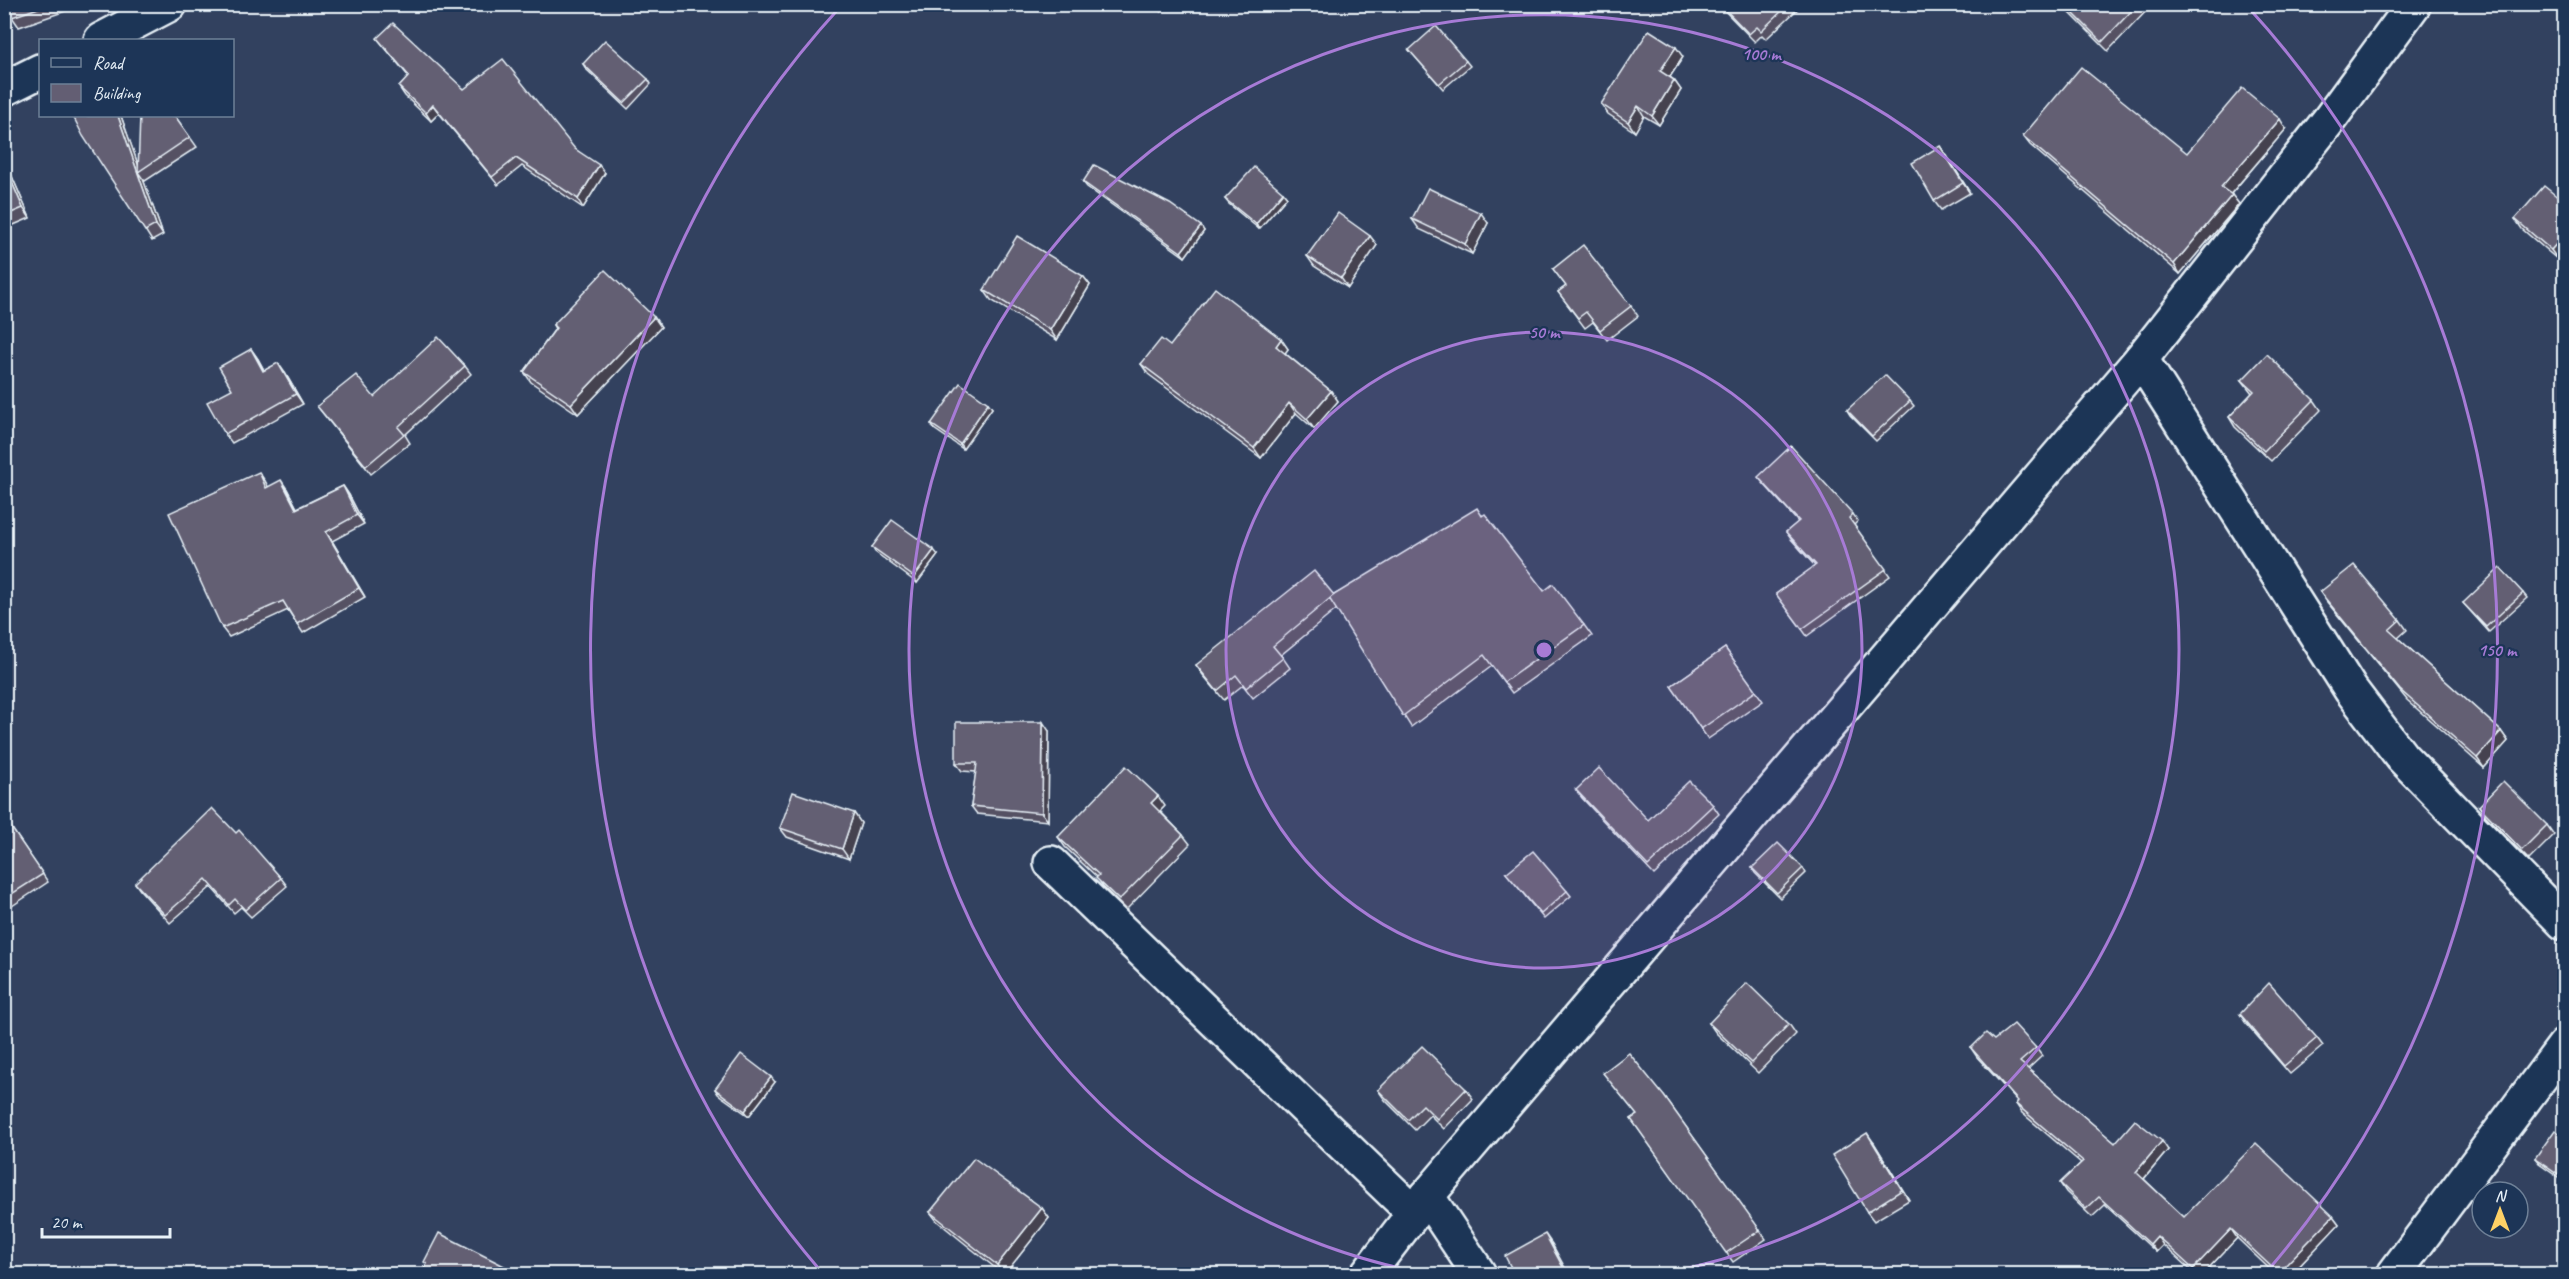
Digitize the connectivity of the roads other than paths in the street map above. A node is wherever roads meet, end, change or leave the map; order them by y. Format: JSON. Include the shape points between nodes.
{"nodes":[{"id":1,"x":170,"y":4,"type":"edge"},
{"id":2,"x":2414,"y":4,"type":"edge"},
{"id":3,"x":103,"y":39,"type":"edge"},
{"id":4,"x":39,"y":71,"type":"edge"},
{"id":5,"x":4,"y":88,"type":"edge"},
{"id":6,"x":2141,"y":358,"type":"junction"},
{"id":7,"x":1051,"y":863,"type":"dead end"},
{"id":8,"x":2565,"y":923,"type":"edge"},
{"id":9,"x":2565,"y":1046,"type":"edge"},
{"id":10,"x":1420,"y":1204,"type":"junction"},
{"id":11,"x":1367,"y":1275,"type":"edge"},
{"id":12,"x":1479,"y":1275,"type":"edge"},
{"id":13,"x":2394,"y":1275,"type":"edge"}],
"edges":[{"from":1,"to":3,"type":"street"},
{"from":2,"to":6,"type":"street","via":[[2330,120]]},
{"from":4,"to":5,"type":"street"},
{"from":6,"to":8,"type":"street","via":[[2358,698],[2402,757]]},
{"from":6,"to":10,"type":"street"},
{"from":7,"to":10,"type":"street"},
{"from":9,"to":13,"type":"street"},
{"from":10,"to":11,"type":"street"},
{"from":10,"to":12,"type":"street"}]}
